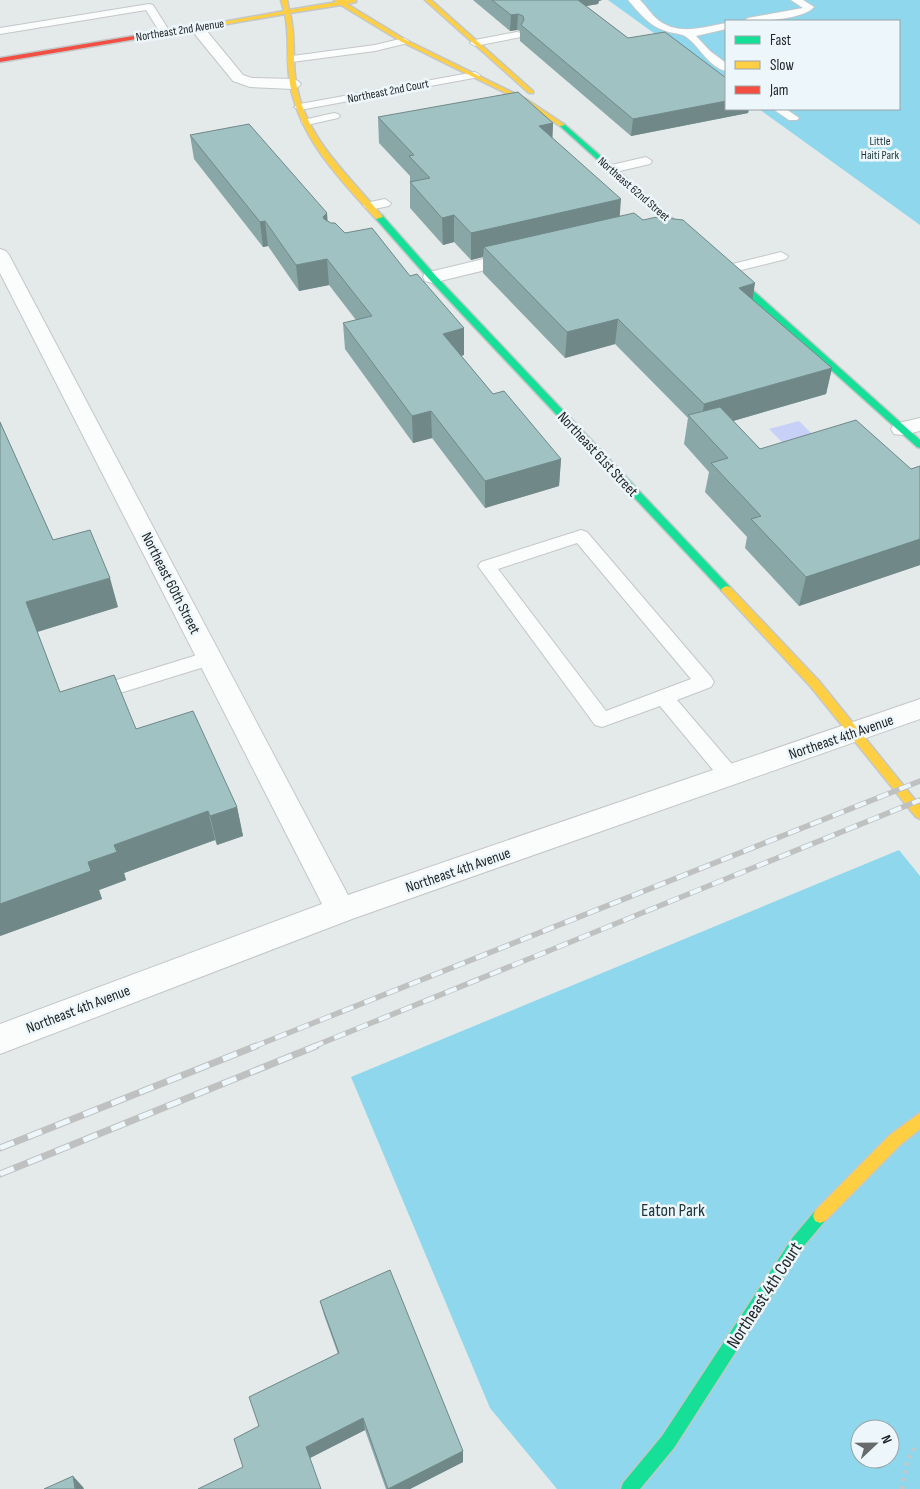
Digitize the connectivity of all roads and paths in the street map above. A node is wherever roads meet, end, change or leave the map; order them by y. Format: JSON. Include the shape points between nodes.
{"nodes":[{"id":1,"x":284,"y":0,"type":"edge"},
{"id":2,"x":318,"y":0,"type":"edge"},
{"id":3,"x":361,"y":0,"type":"edge"},
{"id":4,"x":428,"y":0,"type":"edge"},
{"id":5,"x":633,"y":0,"type":"edge"},
{"id":6,"x":796,"y":0,"type":"edge"},
{"id":7,"x":339,"y":2,"type":"edge"},
{"id":8,"x":288,"y":12,"type":"junction"},
{"id":9,"x":753,"y":20,"type":"edge"},
{"id":10,"x":725,"y":26,"type":"edge"},
{"id":11,"x":196,"y":27,"type":"junction"},
{"id":12,"x":0,"y":31,"type":"edge"},
{"id":13,"x":166,"y":32,"type":"junction"},
{"id":14,"x":689,"y":34,"type":"junction"},
{"id":15,"x":517,"y":35,"type":"dead end"},
{"id":16,"x":404,"y":42,"type":"junction"},
{"id":17,"x":475,"y":42,"type":"junction"},
{"id":18,"x":292,"y":59,"type":"junction"},
{"id":19,"x":0,"y":60,"type":"edge"},
{"id":20,"x":725,"y":67,"type":"edge"},
{"id":21,"x":475,"y":75,"type":"junction"},
{"id":22,"x":293,"y":84,"type":"junction"},
{"id":23,"x":300,"y":107,"type":"junction"},
{"id":24,"x":780,"y":110,"type":"edge"},
{"id":25,"x":334,"y":116,"type":"dead end"},
{"id":26,"x":793,"y":118,"type":"dead end"},
{"id":27,"x":307,"y":122,"type":"junction"},
{"id":28,"x":559,"y":122,"type":"junction"},
{"id":29,"x":646,"y":161,"type":"dead end"},
{"id":30,"x":611,"y":169,"type":"junction"},
{"id":31,"x":385,"y":203,"type":"dead end"},
{"id":32,"x":369,"y":206,"type":"junction"},
{"id":33,"x":670,"y":220,"type":"junction"},
{"id":34,"x":651,"y":225,"type":"edge"},
{"id":35,"x":390,"y":230,"type":"junction"},
{"id":36,"x":372,"y":234,"type":"edge"},
{"id":37,"x":704,"y":251,"type":"edge"},
{"id":38,"x":537,"y":252,"type":"edge"},
{"id":39,"x":0,"y":255,"type":"edge"},
{"id":40,"x":781,"y":256,"type":"dead end"},
{"id":41,"x":721,"y":267,"type":"joint"},
{"id":42,"x":432,"y":277,"type":"junction"},
{"id":43,"x":911,"y":427,"type":"edge"},
{"id":44,"x":920,"y":445,"type":"edge"},
{"id":45,"x":210,"y":658,"type":"junction"},
{"id":46,"x":120,"y":686,"type":"edge"},
{"id":47,"x":664,"y":697,"type":"junction"},
{"id":48,"x":920,"y":710,"type":"edge"},
{"id":49,"x":856,"y":733,"type":"junction"},
{"id":50,"x":730,"y":776,"type":"junction"},
{"id":51,"x":920,"y":814,"type":"edge"},
{"id":52,"x":341,"y":910,"type":"junction"},
{"id":53,"x":0,"y":1039,"type":"edge"},
{"id":54,"x":920,"y":1120,"type":"edge"},
{"id":55,"x":916,"y":1443,"type":"dead end"},
{"id":56,"x":630,"y":1489,"type":"edge"},
{"id":57,"x":902,"y":1489,"type":"edge"}],
"edges":[{"from":1,"to":8,"type":"main road"},
{"from":2,"to":7,"type":"main road"},
{"from":3,"to":7,"type":"main road","name":"Northeast 2nd Avenue"},
{"from":4,"to":17,"type":"main road"},
{"from":5,"to":14,"type":"lane","via":[[657,24]]},
{"from":6,"to":9,"type":"lane","via":[[809,7]]},
{"from":7,"to":8,"type":"main road","name":"Northeast 2nd Avenue"},
{"from":7,"to":16,"type":"main road","name":"Northeast 62nd Street"},
{"from":8,"to":11,"type":"main road","name":"Northeast 2nd Avenue"},
{"from":8,"to":18,"type":"main road","name":"Northeast 61st Street"},
{"from":10,"to":14,"type":"lane"},
{"from":11,"to":13,"type":"main road","name":"Northeast 2nd Avenue"},
{"from":11,"to":22,"type":"street","via":[[238,78],[250,82]]},
{"from":12,"to":13,"type":"lane","via":[[149,7]]},
{"from":13,"to":19,"type":"main road","name":"Northeast 2nd Avenue"},
{"from":14,"to":20,"type":"lane"},
{"from":15,"to":17,"type":"lane"},
{"from":16,"to":18,"type":"lane"},
{"from":16,"to":21,"type":"main road","name":"Northeast 62nd Street"},
{"from":17,"to":28,"type":"main road"},
{"from":18,"to":22,"type":"main road","name":"Northeast 61st Street"},
{"from":21,"to":23,"type":"lane","name":"Northeast 2nd Court"},
{"from":21,"to":28,"type":"main road","name":"Northeast 62nd Street"},
{"from":22,"to":23,"type":"main road","name":"Northeast 61st Street"},
{"from":23,"to":27,"type":"main road","name":"Northeast 61st Street"},
{"from":24,"to":26,"type":"lane"},
{"from":25,"to":27,"type":"lane"},
{"from":27,"to":32,"type":"main road","name":"Northeast 61st Street","via":[[333,166]]},
{"from":28,"to":30,"type":"main road","name":"Northeast 62nd Street"},
{"from":29,"to":30,"type":"lane"},
{"from":30,"to":33,"type":"main road","name":"Northeast 62nd Street"},
{"from":31,"to":32,"type":"lane"},
{"from":32,"to":35,"type":"main road","name":"Northeast 61st Street"},
{"from":33,"to":34,"type":"street"},
{"from":33,"to":37,"type":"main road","name":"Northeast 62nd Street"},
{"from":35,"to":36,"type":"lane"},
{"from":35,"to":42,"type":"main road","name":"Northeast 61st Street"},
{"from":38,"to":42,"type":"street"},
{"from":39,"to":45,"type":"street","name":"Northeast 60th Street"},
{"from":40,"to":41,"type":"lane"},
{"from":41,"to":43,"type":"main road"},
{"from":42,"to":49,"type":"main road","name":"Northeast 61st Street","via":[[815,684]]},
{"from":43,"to":44,"type":"main road"},
{"from":45,"to":46,"type":"lane"},
{"from":45,"to":52,"type":"street","name":"Northeast 60th Street"},
{"from":47,"to":47,"type":"lane","via":[[704,682],[581,536],[486,566],[602,720]]},
{"from":47,"to":50,"type":"lane"},
{"from":48,"to":49,"type":"street","name":"Northeast 4th Avenue"},
{"from":49,"to":50,"type":"street","name":"Northeast 4th Avenue"},
{"from":49,"to":51,"type":"main road","name":"Northeast 61st Street"},
{"from":50,"to":52,"type":"street","name":"Northeast 4th Avenue"},
{"from":52,"to":53,"type":"street","name":"Northeast 4th Avenue"},
{"from":54,"to":56,"type":"main road","name":"Northeast 4th Court","via":[[895,1140],[798,1242],[668,1442]]},
{"from":55,"to":57,"type":"path","via":[[907,1463]]}]}
